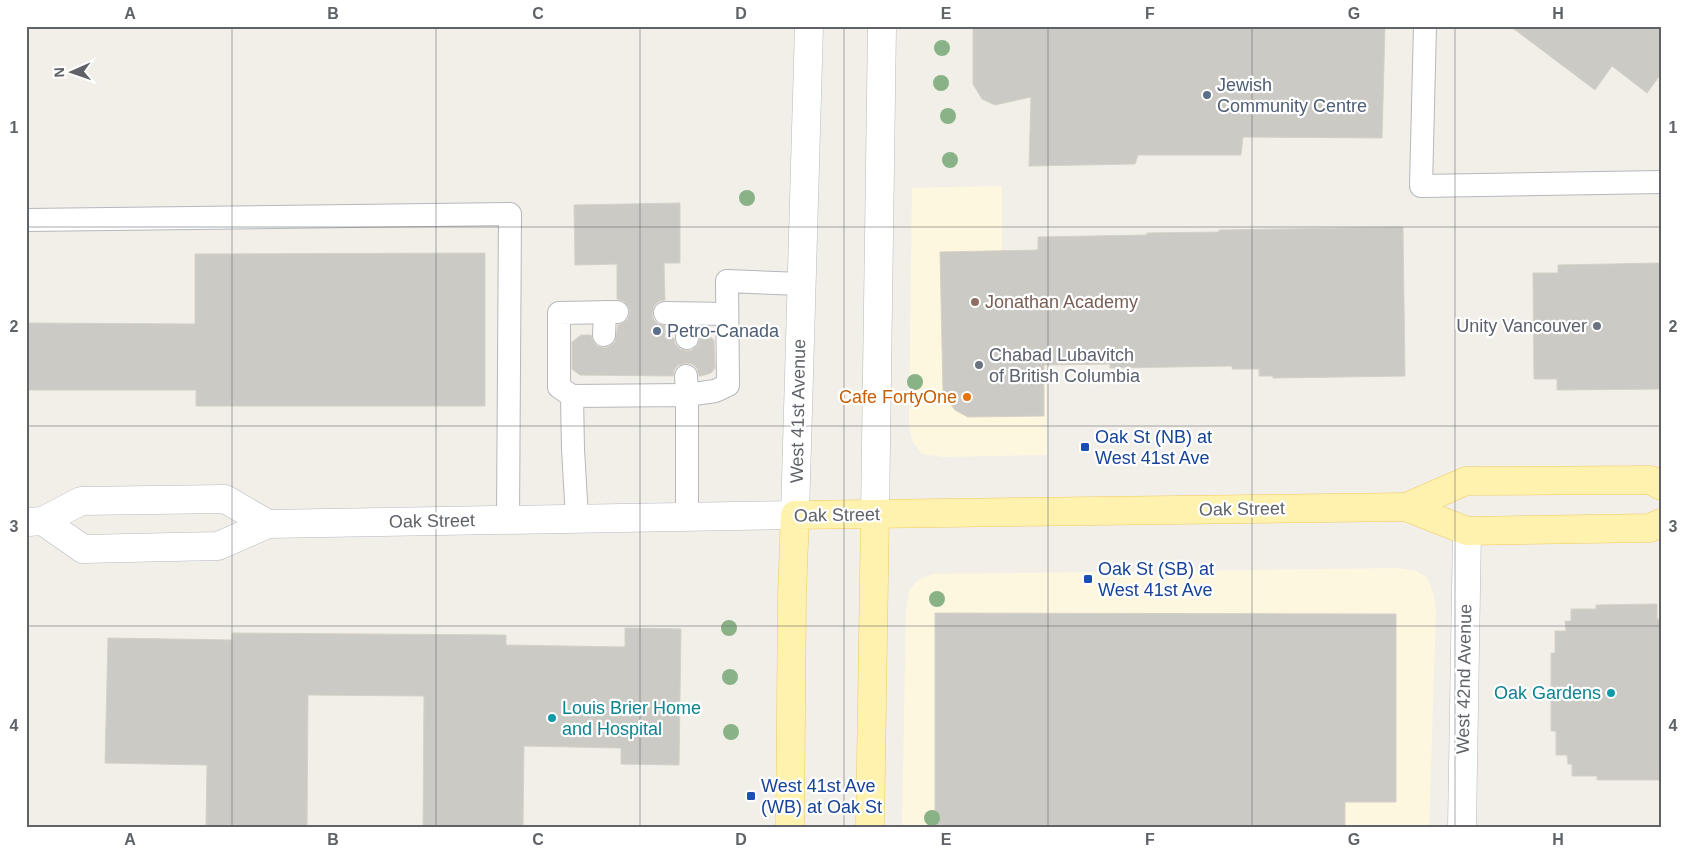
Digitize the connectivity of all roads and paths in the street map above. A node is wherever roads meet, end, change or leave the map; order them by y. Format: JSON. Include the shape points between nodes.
{"nodes":[{"id":1,"x":809,"y":26,"type":"edge"},
{"id":2,"x":882,"y":26,"type":"edge"},
{"id":3,"x":1425,"y":26,"type":"edge"},
{"id":4,"x":1661,"y":182,"type":"edge"},
{"id":5,"x":26,"y":220,"type":"edge"},
{"id":6,"x":801,"y":284,"type":"junction"},
{"id":7,"x":665,"y":313,"type":"dead end"},
{"id":8,"x":689,"y":314,"type":"junction"},
{"id":9,"x":727,"y":314,"type":"junction"},
{"id":10,"x":604,"y":335,"type":"dead end"},
{"id":11,"x":687,"y":338,"type":"dead end"},
{"id":12,"x":687,"y":385,"type":"junction"},
{"id":13,"x":572,"y":396,"type":"junction"},
{"id":14,"x":1661,"y":486,"type":"edge"},
{"id":15,"x":1406,"y":507,"type":"junction"},
{"id":16,"x":875,"y":514,"type":"junction"},
{"id":17,"x":795,"y":515,"type":"junction"},
{"id":18,"x":687,"y":517,"type":"junction"},
{"id":19,"x":577,"y":518,"type":"junction"},
{"id":20,"x":508,"y":519,"type":"junction"},
{"id":21,"x":34,"y":522,"type":"edge"},
{"id":22,"x":1661,"y":523,"type":"edge"},
{"id":23,"x":268,"y":524,"type":"junction"},
{"id":24,"x":1467,"y":531,"type":"junction"},
{"id":25,"x":790,"y":827,"type":"edge"},
{"id":26,"x":870,"y":827,"type":"edge"},
{"id":27,"x":1462,"y":827,"type":"edge"}],
"edges":[{"from":1,"to":6,"type":"main road","name":"West 41st Avenue"},
{"from":2,"to":16,"type":"main road"},
{"from":3,"to":4,"type":"lane","via":[[1421,186]]},
{"from":5,"to":20,"type":"lane","via":[[510,214]]},
{"from":6,"to":9,"type":"lane","via":[[727,281]]},
{"from":6,"to":17,"type":"main road","name":"West 41st Avenue"},
{"from":7,"to":8,"type":"lane"},
{"from":8,"to":9,"type":"lane"},
{"from":8,"to":11,"type":"lane"},
{"from":9,"to":12,"type":"lane","via":[[728,385],[715,391]]},
{"from":10,"to":13,"type":"lane","via":[[611,312],[559,313],[559,387]]},
{"from":12,"to":13,"type":"lane","via":[[604,386]]},
{"from":12,"to":18,"type":"lane"},
{"from":13,"to":19,"type":"lane"},
{"from":14,"to":15,"type":"main road","name":"Oak Street","via":[[1651,480],[1466,481]]},
{"from":15,"to":16,"type":"main road","name":"Oak Street"},
{"from":15,"to":24,"type":"main road","name":"Oak Street"},
{"from":16,"to":17,"type":"main road","name":"Oak Street"},
{"from":16,"to":26,"type":"main road"},
{"from":17,"to":18,"type":"main road","name":"Oak Street"},
{"from":17,"to":25,"type":"main road","name":"West 41st Avenue"},
{"from":18,"to":19,"type":"main road","name":"Oak Street"},
{"from":19,"to":20,"type":"main road","name":"Oak Street"},
{"from":20,"to":23,"type":"main road","name":"Oak Street"},
{"from":21,"to":23,"type":"main road","name":"Oak Street","via":[[81,501],[225,499]]},
{"from":21,"to":23,"type":"main road","name":"Oak Street","via":[[83,549],[218,546]]},
{"from":22,"to":24,"type":"main road","name":"Oak Street","via":[[1650,528]]},
{"from":24,"to":27,"type":"main road","name":"West 42nd Avenue"}]}
